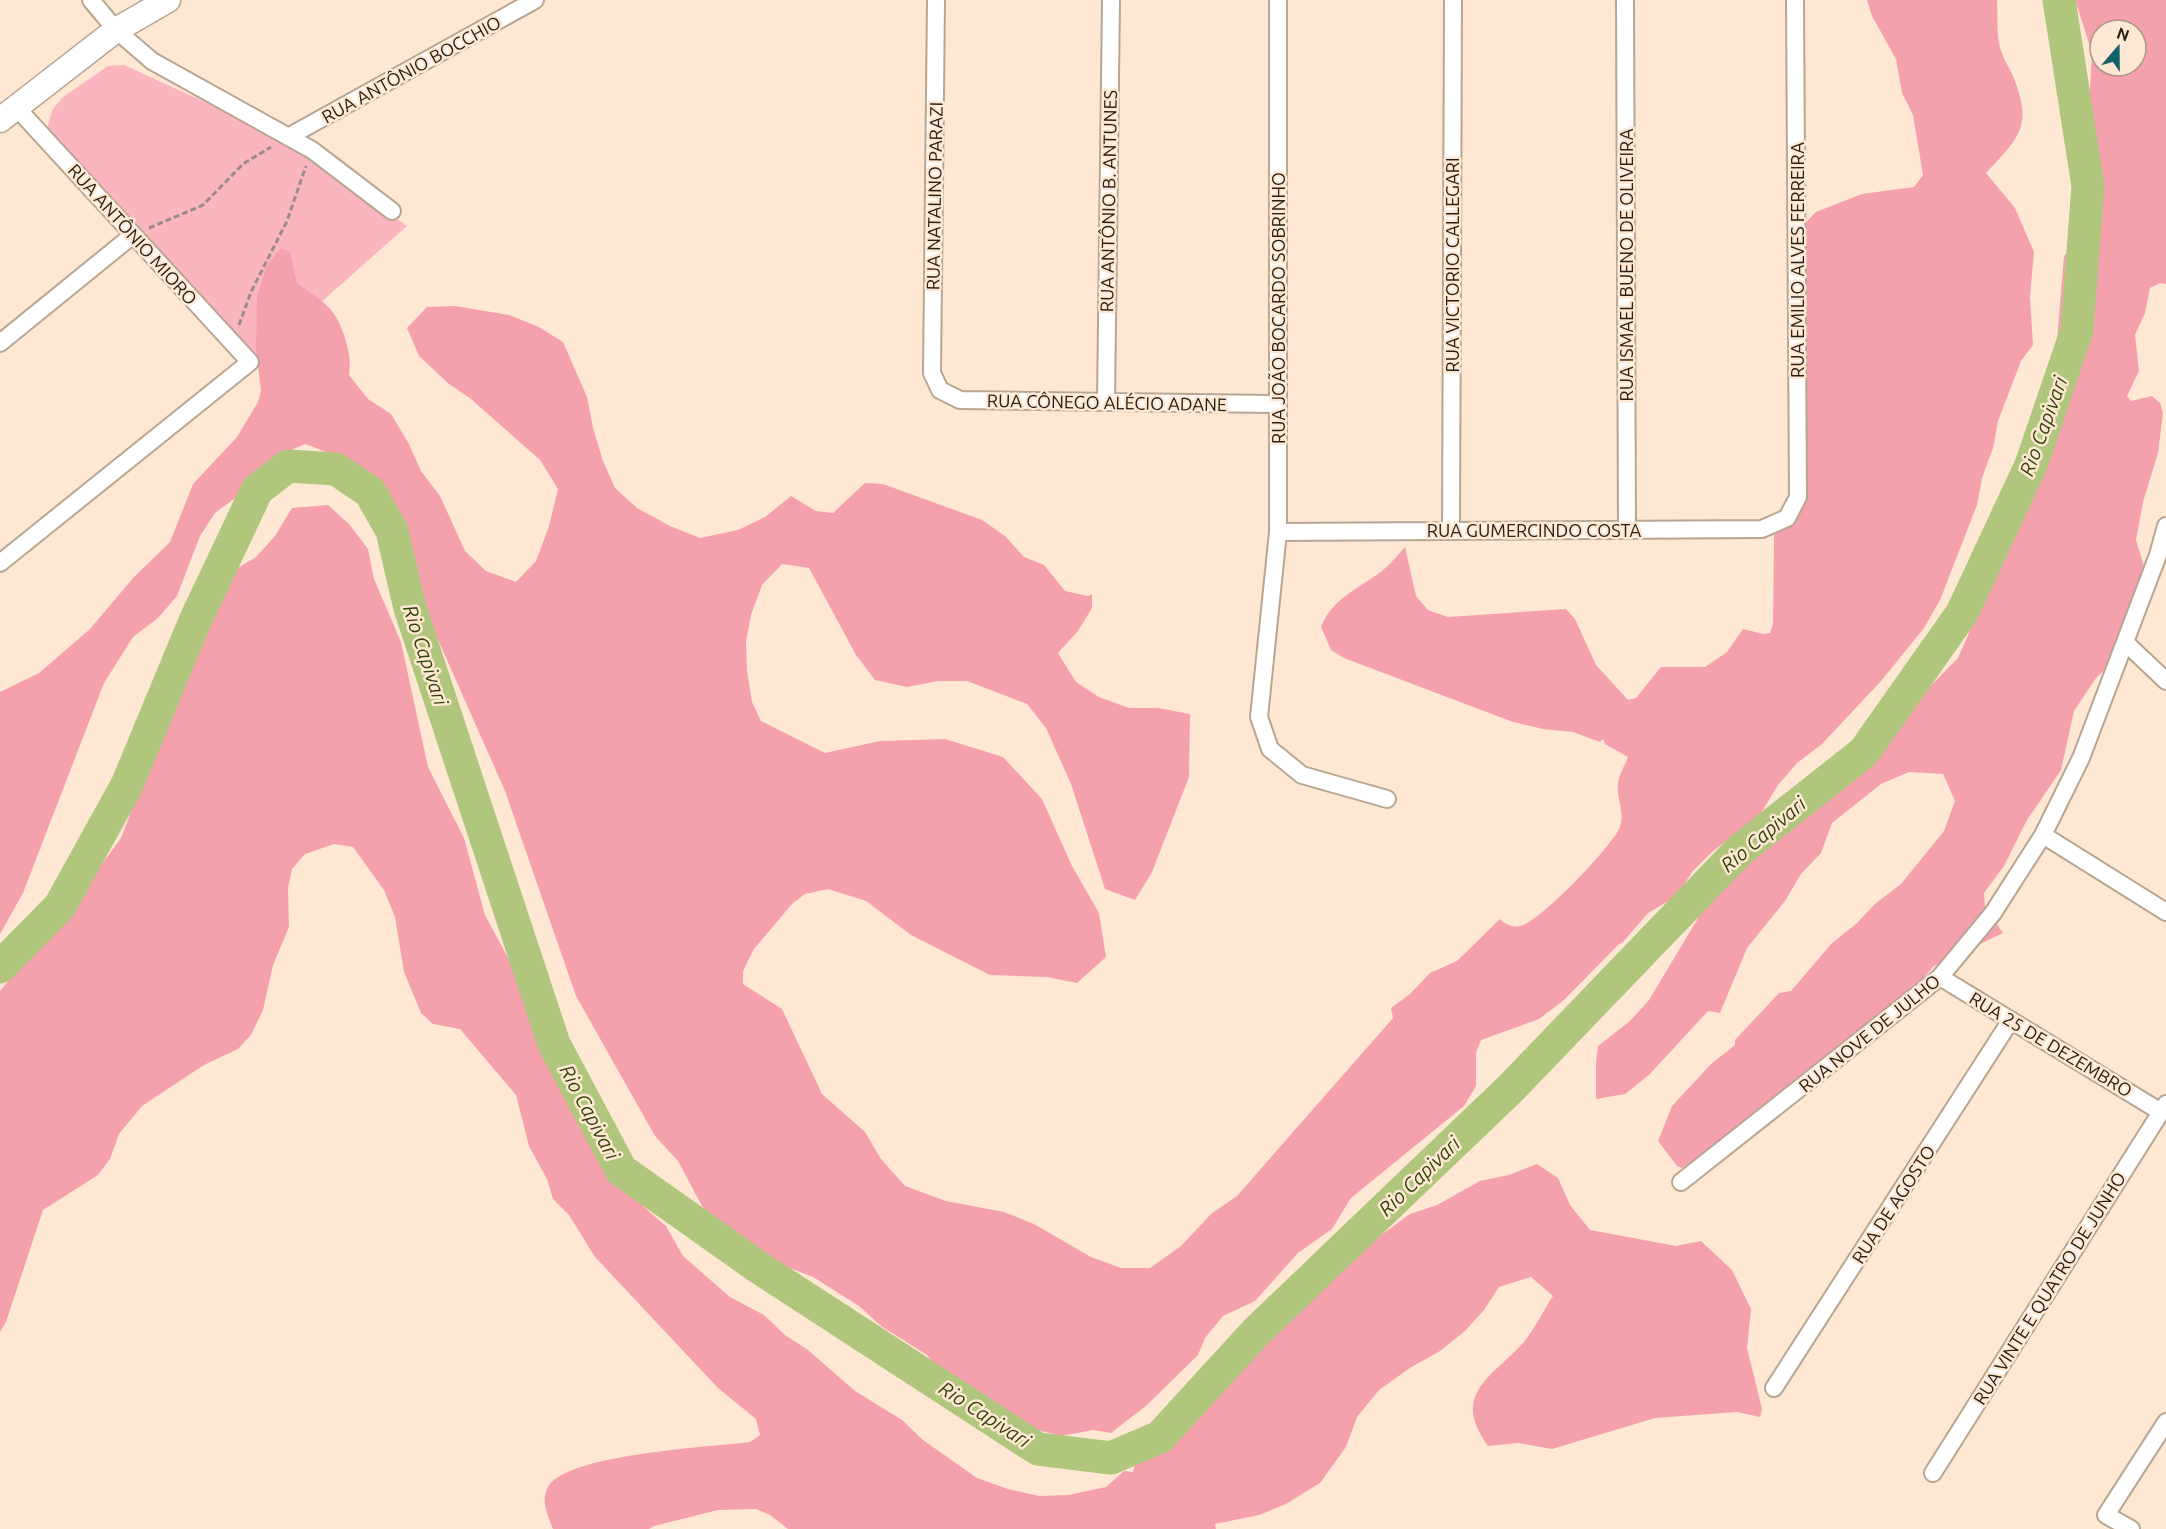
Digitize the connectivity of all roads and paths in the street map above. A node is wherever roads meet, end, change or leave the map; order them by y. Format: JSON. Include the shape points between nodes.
{"nodes":[{"id":1,"x":91,"y":0,"type":"edge"},
{"id":2,"x":168,"y":0,"type":"edge"},
{"id":3,"x":535,"y":0,"type":"edge"},
{"id":4,"x":936,"y":0,"type":"edge"},
{"id":5,"x":1111,"y":0,"type":"edge"},
{"id":6,"x":1278,"y":0,"type":"edge"},
{"id":7,"x":1453,"y":0,"type":"edge"},
{"id":8,"x":1625,"y":0,"type":"edge"},
{"id":9,"x":1795,"y":0,"type":"edge"},
{"id":10,"x":116,"y":30,"type":"junction"},
{"id":11,"x":8,"y":114,"type":"edge"},
{"id":12,"x":288,"y":137,"type":"junction"},
{"id":13,"x":312,"y":150,"type":"junction"},
{"id":14,"x":392,"y":211,"type":"dead end"},
{"id":15,"x":133,"y":235,"type":"junction"},
{"id":16,"x":0,"y":343,"type":"edge"},
{"id":17,"x":233,"y":344,"type":"junction"},
{"id":18,"x":940,"y":390,"type":"joint"},
{"id":19,"x":1106,"y":402,"type":"junction"},
{"id":20,"x":1278,"y":404,"type":"junction"},
{"id":21,"x":1787,"y":518,"type":"joint"},
{"id":22,"x":2166,"y":526,"type":"edge"},
{"id":23,"x":1627,"y":530,"type":"junction"},
{"id":24,"x":1451,"y":531,"type":"junction"},
{"id":25,"x":1278,"y":532,"type":"junction"},
{"id":26,"x":0,"y":563,"type":"edge"},
{"id":27,"x":2126,"y":643,"type":"junction"},
{"id":28,"x":2166,"y":681,"type":"edge"},
{"id":29,"x":1387,"y":799,"type":"dead end"},
{"id":30,"x":2043,"y":835,"type":"junction"},
{"id":31,"x":2166,"y":912,"type":"edge"},
{"id":32,"x":1940,"y":977,"type":"junction"},
{"id":33,"x":2011,"y":1020,"type":"junction"},
{"id":34,"x":2163,"y":1108,"type":"edge"},
{"id":35,"x":1681,"y":1182,"type":"dead end"},
{"id":36,"x":1774,"y":1388,"type":"dead end"},
{"id":37,"x":2166,"y":1422,"type":"edge"},
{"id":38,"x":1933,"y":1473,"type":"dead end"},
{"id":39,"x":2131,"y":1529,"type":"edge"}],
"edges":[{"from":1,"to":10,"type":"street"},
{"from":2,"to":10,"type":"street"},
{"from":3,"to":12,"type":"street","name":"RUA ANTÔNIO BOCCHIO"},
{"from":4,"to":18,"type":"street","name":"RUA NATALINO PARAZI","via":[[932,373]]},
{"from":5,"to":19,"type":"street","name":"RUA ANTÔNIO B. ANTUNES"},
{"from":6,"to":20,"type":"street","name":"RUA JOÃO BOCARDO SOBRINHO"},
{"from":7,"to":24,"type":"street","name":"RUA VICTORIO CALLEGARI"},
{"from":8,"to":23,"type":"street","name":"RUA ISMAEL BUENO DE OLIVEIRA"},
{"from":9,"to":21,"type":"street","name":"RUA EMILIO ALVES FERREIRA","via":[[1798,497]]},
{"from":10,"to":11,"type":"street"},
{"from":10,"to":12,"type":"street","via":[[152,61]]},
{"from":11,"to":15,"type":"street","name":"RUA ANTÔNIO MIORO"},
{"from":12,"to":13,"type":"street"},
{"from":12,"to":15,"type":"path","via":[[243,164],[203,205]]},
{"from":13,"to":14,"type":"street"},
{"from":13,"to":17,"type":"path","via":[[287,221],[251,292]]},
{"from":15,"to":16,"type":"street"},
{"from":15,"to":17,"type":"street","name":"RUA ANTÔNIO MIORO"},
{"from":17,"to":26,"type":"street","name":"RUA ANTÔNIO MIORO","via":[[250,362]]},
{"from":18,"to":19,"type":"street","name":"RUA CÔNEGO ALÉCIO ADANE","via":[[960,400]]},
{"from":19,"to":20,"type":"street","name":"RUA CÔNEGO ALÉCIO ADANE"},
{"from":20,"to":25,"type":"street","name":"RUA JOÃO BOCARDO SOBRINHO"},
{"from":21,"to":23,"type":"street","name":"RUA GUMERCINDO COSTA","via":[[1762,529]]},
{"from":22,"to":27,"type":"street","name":"RUA NOVE DE JULHO"},
{"from":23,"to":24,"type":"street","name":"RUA GUMERCINDO COSTA"},
{"from":24,"to":25,"type":"street","name":"RUA GUMERCINDO COSTA"},
{"from":25,"to":29,"type":"street","name":"RUA JOÃO BOCARDO SOBRINHO","via":[[1259,717],[1270,749],[1302,775]]},
{"from":27,"to":28,"type":"street"},
{"from":27,"to":30,"type":"street","name":"RUA NOVE DE JULHO","via":[[2081,758]]},
{"from":30,"to":31,"type":"street"},
{"from":30,"to":32,"type":"street","name":"RUA NOVE DE JULHO","via":[[1993,913]]},
{"from":32,"to":33,"type":"street","name":"RUA 25 DE DEZEMBRO"},
{"from":32,"to":35,"type":"street","name":"RUA NOVE DE JULHO"},
{"from":33,"to":34,"type":"street","name":"RUA 25 DE DEZEMBRO"},
{"from":33,"to":36,"type":"street","name":"RUA DE AGOSTO"},
{"from":34,"to":38,"type":"street","name":"RUA VINTE E QUATRO DE JUNHO"},
{"from":37,"to":39,"type":"street","via":[[2106,1515]]}]}
